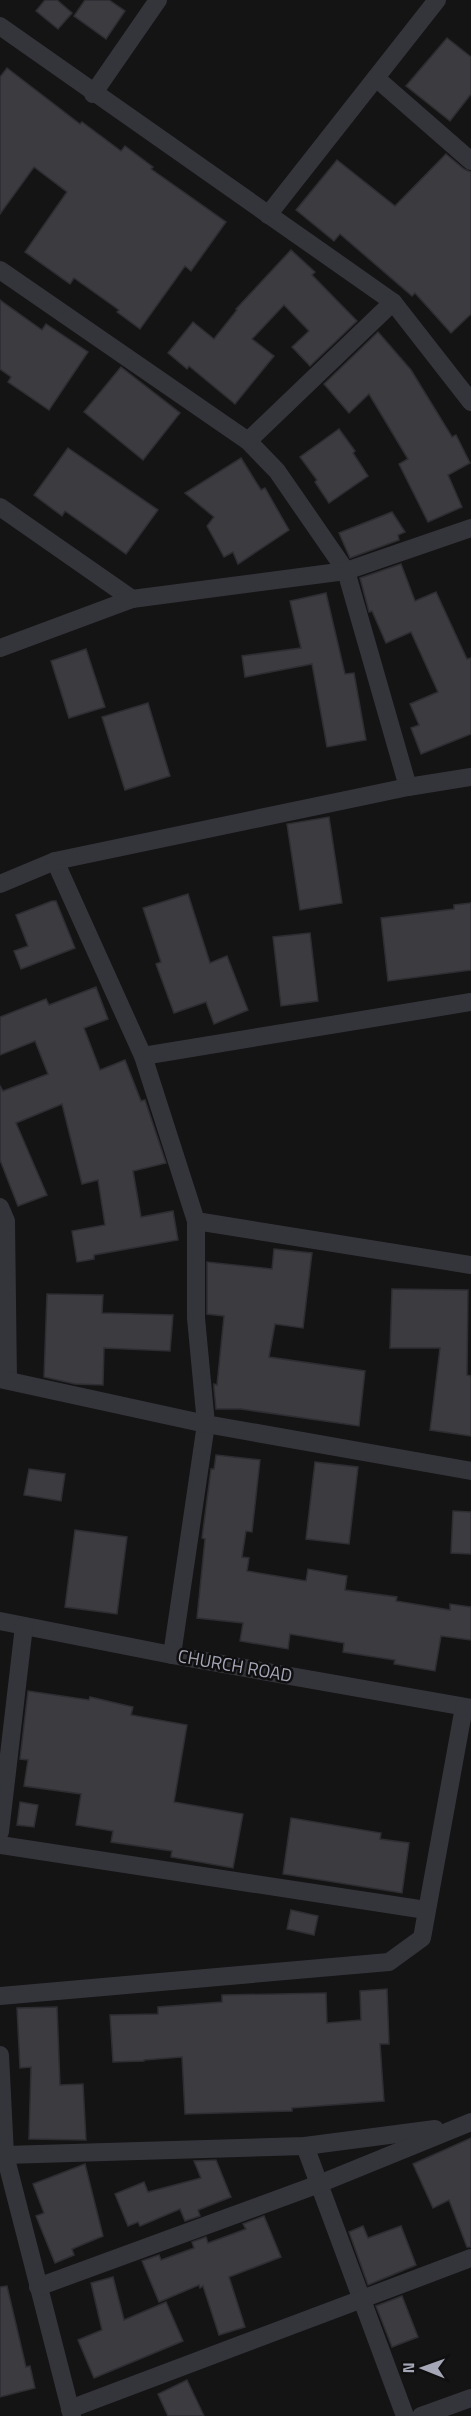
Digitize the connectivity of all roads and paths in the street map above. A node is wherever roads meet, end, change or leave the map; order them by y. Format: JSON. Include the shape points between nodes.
{"nodes":[{"id":1,"x":158,"y":0,"type":"edge"},
{"id":2,"x":437,"y":0,"type":"edge"},
{"id":3,"x":0,"y":26,"type":"edge"},
{"id":4,"x":376,"y":78,"type":"junction"},
{"id":5,"x":93,"y":93,"type":"junction"},
{"id":6,"x":471,"y":161,"type":"edge"},
{"id":7,"x":268,"y":215,"type":"junction"},
{"id":8,"x":0,"y":270,"type":"edge"},
{"id":9,"x":393,"y":302,"type":"junction"},
{"id":10,"x":471,"y":402,"type":"edge"},
{"id":11,"x":248,"y":441,"type":"junction"},
{"id":12,"x":0,"y":507,"type":"edge"},
{"id":13,"x":471,"y":528,"type":"edge"},
{"id":14,"x":346,"y":571,"type":"junction"},
{"id":15,"x":132,"y":599,"type":"junction"},
{"id":16,"x":0,"y":648,"type":"edge"},
{"id":17,"x":471,"y":777,"type":"edge"},
{"id":18,"x":408,"y":787,"type":"junction"},
{"id":19,"x":55,"y":861,"type":"junction"},
{"id":20,"x":0,"y":884,"type":"edge"},
{"id":21,"x":471,"y":1002,"type":"edge"},
{"id":22,"x":143,"y":1056,"type":"junction"},
{"id":23,"x":0,"y":1208,"type":"edge"},
{"id":24,"x":196,"y":1221,"type":"junction"},
{"id":25,"x":471,"y":1265,"type":"edge"},
{"id":26,"x":4,"y":1379,"type":"edge"},
{"id":27,"x":206,"y":1424,"type":"junction"},
{"id":28,"x":471,"y":1471,"type":"edge"},
{"id":29,"x":0,"y":1621,"type":"edge"},
{"id":30,"x":24,"y":1626,"type":"junction"},
{"id":31,"x":172,"y":1655,"type":"junction"},
{"id":32,"x":468,"y":1708,"type":"edge"},
{"id":33,"x":0,"y":1832,"type":"edge"},
{"id":34,"x":0,"y":1845,"type":"edge"},
{"id":35,"x":426,"y":1910,"type":"junction"},
{"id":36,"x":0,"y":1996,"type":"edge"},
{"id":37,"x":0,"y":2055,"type":"edge"},
{"id":38,"x":466,"y":2124,"type":"edge"},
{"id":39,"x":305,"y":2146,"type":"junction"},
{"id":40,"x":5,"y":2155,"type":"junction"},
{"id":41,"x":320,"y":2184,"type":"junction"},
{"id":42,"x":471,"y":2258,"type":"edge"},
{"id":43,"x":38,"y":2287,"type":"junction"},
{"id":44,"x":363,"y":2300,"type":"junction"},
{"id":45,"x":471,"y":2398,"type":"edge"},
{"id":46,"x":71,"y":2412,"type":"edge"},
{"id":47,"x":405,"y":2416,"type":"edge"},
{"id":48,"x":421,"y":2416,"type":"edge"}],
"edges":[{"from":1,"to":5,"type":"street"},
{"from":2,"to":4,"type":"street"},
{"from":3,"to":5,"type":"street"},
{"from":4,"to":6,"type":"street"},
{"from":4,"to":7,"type":"street"},
{"from":5,"to":7,"type":"street"},
{"from":7,"to":9,"type":"street"},
{"from":8,"to":11,"type":"street"},
{"from":9,"to":10,"type":"street"},
{"from":9,"to":11,"type":"street"},
{"from":11,"to":14,"type":"street","via":[[277,471]]},
{"from":12,"to":15,"type":"street"},
{"from":13,"to":14,"type":"street"},
{"from":14,"to":15,"type":"street"},
{"from":14,"to":18,"type":"street"},
{"from":15,"to":16,"type":"street"},
{"from":17,"to":18,"type":"street"},
{"from":18,"to":19,"type":"street"},
{"from":19,"to":20,"type":"street"},
{"from":19,"to":22,"type":"street"},
{"from":21,"to":22,"type":"street"},
{"from":22,"to":24,"type":"street"},
{"from":23,"to":26,"type":"street","via":[[6,1221]]},
{"from":24,"to":25,"type":"street"},
{"from":24,"to":27,"type":"street","via":[[196,1318]]},
{"from":26,"to":27,"type":"street"},
{"from":27,"to":28,"type":"street"},
{"from":27,"to":31,"type":"street"},
{"from":29,"to":30,"type":"street","name":"CHURCH ROAD"},
{"from":30,"to":31,"type":"street","name":"CHURCH ROAD"},
{"from":30,"to":33,"type":"street"},
{"from":31,"to":32,"type":"street","name":"CHURCH ROAD"},
{"from":32,"to":35,"type":"street"},
{"from":34,"to":35,"type":"street"},
{"from":35,"to":36,"type":"street","via":[[422,1938],[389,1962]]},
{"from":37,"to":40,"type":"street"},
{"from":38,"to":39,"type":"street"},
{"from":38,"to":41,"type":"street"},
{"from":39,"to":40,"type":"street"},
{"from":39,"to":41,"type":"street"},
{"from":40,"to":43,"type":"street"},
{"from":41,"to":43,"type":"street"},
{"from":41,"to":44,"type":"street"},
{"from":42,"to":44,"type":"street"},
{"from":43,"to":46,"type":"street"},
{"from":44,"to":46,"type":"street"},
{"from":44,"to":47,"type":"street"},
{"from":45,"to":48,"type":"street"}]}
